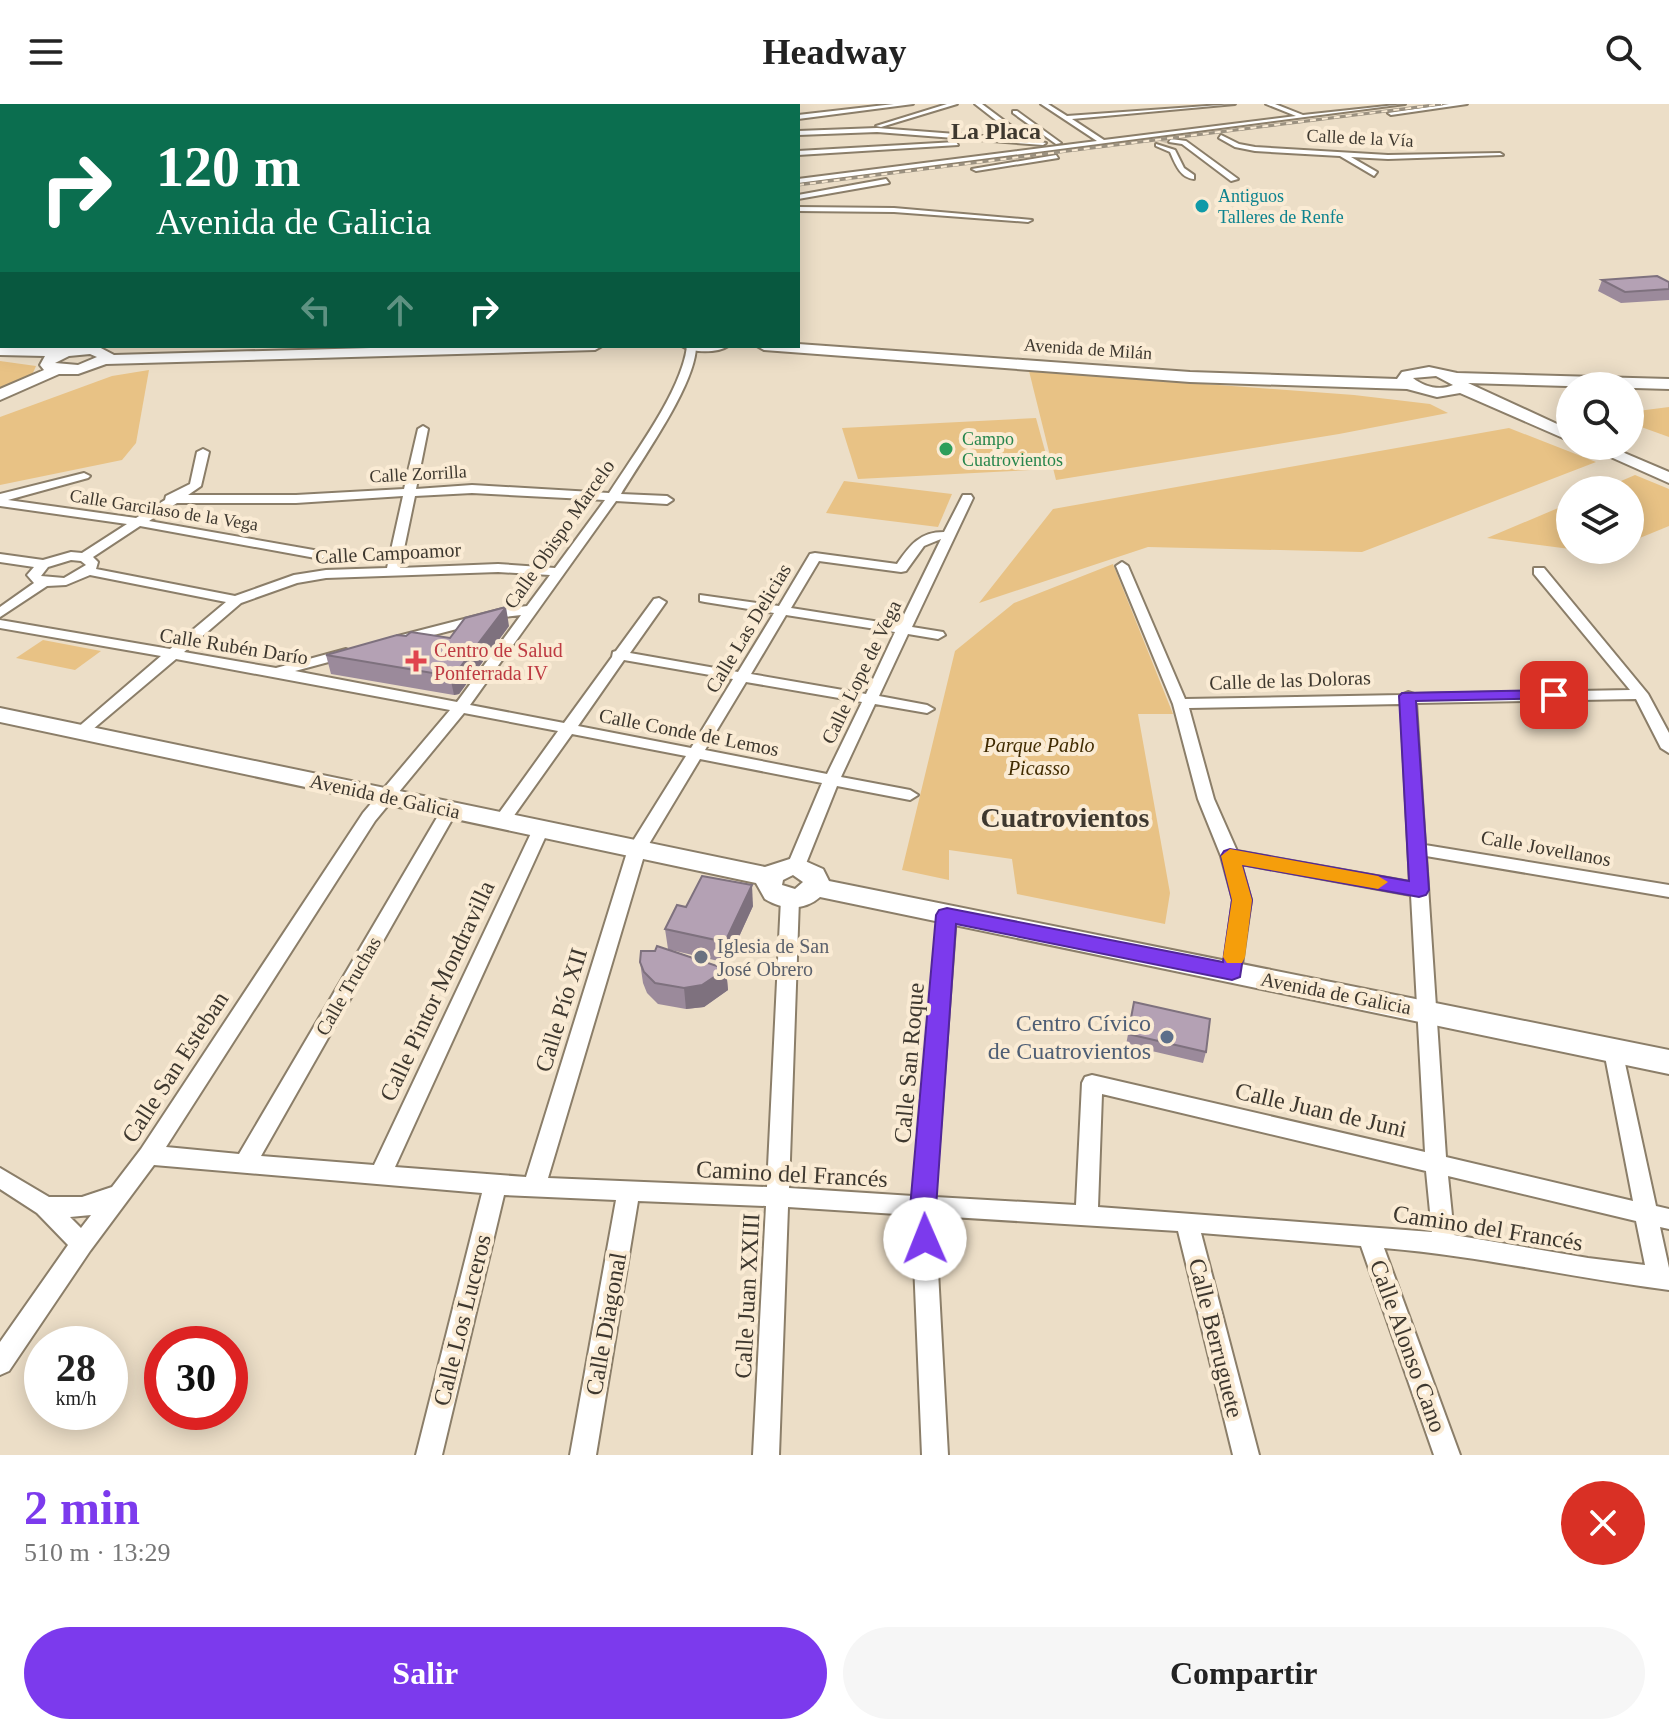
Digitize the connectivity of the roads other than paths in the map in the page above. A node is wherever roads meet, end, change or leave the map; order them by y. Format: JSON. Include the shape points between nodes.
{"nodes":[{"id":1,"x":827,"y":104,"type":"edge"},
{"id":2,"x":910,"y":104,"type":"edge"},
{"id":3,"x":954,"y":104,"type":"edge"},
{"id":4,"x":978,"y":104,"type":"edge"},
{"id":5,"x":1044,"y":104,"type":"edge"},
{"id":6,"x":1120,"y":104,"type":"edge"},
{"id":7,"x":1150,"y":104,"type":"edge"},
{"id":8,"x":1232,"y":104,"type":"edge"},
{"id":9,"x":1269,"y":104,"type":"edge"},
{"id":10,"x":1336,"y":104,"type":"edge"},
{"id":11,"x":1402,"y":104,"type":"edge"},
{"id":12,"x":1464,"y":104,"type":"edge"},
{"id":13,"x":1204,"y":105,"type":"edge"},
{"id":14,"x":1355,"y":110,"type":"junction"},
{"id":15,"x":1165,"y":111,"type":"junction"},
{"id":16,"x":839,"y":112,"type":"junction"},
{"id":17,"x":1139,"y":113,"type":"junction"},
{"id":18,"x":1305,"y":116,"type":"junction"},
{"id":19,"x":1179,"y":117,"type":"dead end"},
{"id":20,"x":998,"y":118,"type":"junction"},
{"id":21,"x":1065,"y":118,"type":"junction"},
{"id":22,"x":800,"y":120,"type":"edge"},
{"id":23,"x":800,"y":120,"type":"edge"},
{"id":24,"x":1152,"y":120,"type":"tunnel mouth"},
{"id":25,"x":1193,"y":123,"type":"dead end"},
{"id":26,"x":1249,"y":124,"type":"junction"},
{"id":27,"x":1166,"y":126,"type":"tunnel mouth"},
{"id":28,"x":1206,"y":129,"type":"junction"},
{"id":29,"x":869,"y":130,"type":"junction"},
{"id":30,"x":847,"y":132,"type":"junction"},
{"id":31,"x":802,"y":133,"type":"edge"},
{"id":32,"x":1180,"y":133,"type":"junction"},
{"id":33,"x":965,"y":136,"type":"junction"},
{"id":34,"x":1221,"y":137,"type":"junction"},
{"id":35,"x":1158,"y":139,"type":"junction"},
{"id":36,"x":1209,"y":139,"type":"dead end"},
{"id":37,"x":1196,"y":140,"type":"dead end"},
{"id":38,"x":1028,"y":142,"type":"junction"},
{"id":39,"x":1103,"y":142,"type":"junction"},
{"id":40,"x":1177,"y":142,"type":"junction"},
{"id":41,"x":806,"y":143,"type":"dead end"},
{"id":42,"x":973,"y":143,"type":"junction"},
{"id":43,"x":1060,"y":144,"type":"junction"},
{"id":44,"x":851,"y":146,"type":"junction"},
{"id":45,"x":1077,"y":146,"type":"junction"},
{"id":46,"x":885,"y":148,"type":"junction"},
{"id":47,"x":800,"y":153,"type":"edge"},
{"id":48,"x":1338,"y":153,"type":"junction"},
{"id":49,"x":1500,"y":155,"type":"dead end"},
{"id":50,"x":990,"y":157,"type":"junction"},
{"id":51,"x":905,"y":168,"type":"junction"},
{"id":52,"x":954,"y":171,"type":"dead end"},
{"id":53,"x":856,"y":174,"type":"junction"},
{"id":54,"x":1374,"y":174,"type":"dead end"},
{"id":55,"x":1191,"y":177,"type":"dead end"},
{"id":56,"x":1234,"y":179,"type":"dead end"},
{"id":57,"x":893,"y":180,"type":"dead end"},
{"id":58,"x":800,"y":181,"type":"edge"},
{"id":59,"x":800,"y":197,"type":"edge"},
{"id":60,"x":800,"y":209,"type":"edge"},
{"id":61,"x":1028,"y":220,"type":"dead end"},
{"id":62,"x":800,"y":343,"type":"edge"},
{"id":63,"x":265,"y":348,"type":"edge"},
{"id":64,"x":432,"y":348,"type":"edge"},
{"id":65,"x":710,"y":348,"type":"edge"},
{"id":66,"x":791,"y":348,"type":"edge"},
{"id":67,"x":128,"y":350,"type":"edge"},
{"id":68,"x":66,"y":352,"type":"junction"},
{"id":69,"x":105,"y":352,"type":"edge"},
{"id":70,"x":690,"y":352,"type":"edge"},
{"id":71,"x":0,"y":354,"type":"edge"},
{"id":72,"x":52,"y":365,"type":"junction"},
{"id":73,"x":1408,"y":380,"type":"junction"},
{"id":74,"x":1669,"y":384,"type":"edge"},
{"id":75,"x":1458,"y":386,"type":"junction"},
{"id":76,"x":1503,"y":386,"type":"junction"},
{"id":77,"x":1556,"y":388,"type":"edge"},
{"id":78,"x":1644,"y":389,"type":"edge"},
{"id":79,"x":1669,"y":390,"type":"edge"},
{"id":80,"x":0,"y":395,"type":"edge"},
{"id":81,"x":1494,"y":404,"type":"junction"},
{"id":82,"x":423,"y":429,"type":"dead end"},
{"id":83,"x":1556,"y":430,"type":"edge"},
{"id":84,"x":203,"y":452,"type":"dead end"},
{"id":85,"x":1627,"y":460,"type":"edge"},
{"id":86,"x":84,"y":476,"type":"dead end"},
{"id":87,"x":1669,"y":478,"type":"edge"},
{"id":88,"x":408,"y":492,"type":"junction"},
{"id":89,"x":613,"y":497,"type":"junction"},
{"id":90,"x":967,"y":498,"type":"dead end"},
{"id":91,"x":170,"y":499,"type":"junction"},
{"id":92,"x":0,"y":500,"type":"edge"},
{"id":93,"x":667,"y":500,"type":"dead end"},
{"id":94,"x":136,"y":522,"type":"junction"},
{"id":95,"x":948,"y":536,"type":"junction"},
{"id":96,"x":321,"y":555,"type":"dead end"},
{"id":97,"x":84,"y":557,"type":"junction"},
{"id":98,"x":0,"y":558,"type":"edge"},
{"id":99,"x":43,"y":564,"type":"junction"},
{"id":100,"x":1122,"y":566,"type":"dead end"},
{"id":101,"x":87,"y":571,"type":"junction"},
{"id":102,"x":393,"y":571,"type":"junction"},
{"id":103,"x":1539,"y":571,"type":"dead end"},
{"id":104,"x":559,"y":572,"type":"junction"},
{"id":105,"x":44,"y":582,"type":"junction"},
{"id":106,"x":705,"y":598,"type":"dead end"},
{"id":107,"x":236,"y":600,"type":"junction"},
{"id":108,"x":659,"y":602,"type":"dead end"},
{"id":109,"x":530,"y":610,"type":"junction"},
{"id":110,"x":782,"y":612,"type":"junction"},
{"id":111,"x":0,"y":613,"type":"edge"},
{"id":112,"x":0,"y":624,"type":"edge"},
{"id":113,"x":903,"y":630,"type":"junction"},
{"id":114,"x":938,"y":635,"type":"dead end"},
{"id":115,"x":381,"y":644,"type":"edge"},
{"id":116,"x":366,"y":648,"type":"edge"},
{"id":117,"x":618,"y":655,"type":"junction"},
{"id":118,"x":171,"y":656,"type":"junction"},
{"id":119,"x":276,"y":672,"type":"junction"},
{"id":120,"x":743,"y":677,"type":"junction"},
{"id":121,"x":1641,"y":694,"type":"junction"},
{"id":122,"x":1408,"y":696,"type":"junction"},
{"id":123,"x":870,"y":699,"type":"junction"},
{"id":124,"x":1180,"y":704,"type":"junction"},
{"id":125,"x":461,"y":707,"type":"junction"},
{"id":126,"x":927,"y":709,"type":"dead end"},
{"id":127,"x":0,"y":715,"type":"edge"},
{"id":128,"x":565,"y":728,"type":"junction"},
{"id":129,"x":81,"y":732,"type":"junction"},
{"id":130,"x":1669,"y":748,"type":"edge"},
{"id":131,"x":695,"y":753,"type":"junction"},
{"id":132,"x":831,"y":781,"type":"junction"},
{"id":133,"x":910,"y":795,"type":"dead end"},
{"id":134,"x":387,"y":796,"type":"junction"},
{"id":135,"x":450,"y":809,"type":"junction"},
{"id":136,"x":502,"y":820,"type":"junction"},
{"id":137,"x":541,"y":829,"type":"junction"},
{"id":138,"x":637,"y":849,"type":"junction"},
{"id":139,"x":1416,"y":849,"type":"junction"},
{"id":140,"x":1230,"y":856,"type":"junction"},
{"id":141,"x":800,"y":884,"type":"junction"},
{"id":142,"x":1419,"y":890,"type":"junction"},
{"id":143,"x":1669,"y":891,"type":"edge"},
{"id":144,"x":947,"y":915,"type":"junction"},
{"id":145,"x":1232,"y":972,"type":"junction"},
{"id":146,"x":1429,"y":1012,"type":"junction"},
{"id":147,"x":1614,"y":1051,"type":"junction"},
{"id":148,"x":1669,"y":1062,"type":"edge"},
{"id":149,"x":149,"y":1155,"type":"junction"},
{"id":150,"x":246,"y":1162,"type":"junction"},
{"id":151,"x":1436,"y":1163,"type":"junction"},
{"id":152,"x":380,"y":1175,"type":"junction"},
{"id":153,"x":0,"y":1177,"type":"edge"},
{"id":154,"x":495,"y":1185,"type":"junction"},
{"id":155,"x":534,"y":1187,"type":"junction"},
{"id":156,"x":121,"y":1193,"type":"junction"},
{"id":157,"x":628,"y":1193,"type":"junction"},
{"id":158,"x":777,"y":1197,"type":"junction"},
{"id":159,"x":45,"y":1206,"type":"junction"},
{"id":160,"x":923,"y":1208,"type":"junction"},
{"id":161,"x":1646,"y":1213,"type":"junction"},
{"id":162,"x":1087,"y":1216,"type":"junction"},
{"id":163,"x":1669,"y":1219,"type":"edge"},
{"id":164,"x":1187,"y":1222,"type":"junction"},
{"id":165,"x":1369,"y":1237,"type":"junction"},
{"id":166,"x":1444,"y":1243,"type":"junction"},
{"id":167,"x":82,"y":1244,"type":"junction"},
{"id":168,"x":1664,"y":1278,"type":"edge"},
{"id":169,"x":0,"y":1363,"type":"edge"},
{"id":170,"x":429,"y":1455,"type":"edge"},
{"id":171,"x":583,"y":1455,"type":"edge"},
{"id":172,"x":766,"y":1455,"type":"edge"},
{"id":173,"x":935,"y":1455,"type":"edge"},
{"id":174,"x":1246,"y":1455,"type":"edge"},
{"id":175,"x":1447,"y":1455,"type":"edge"}],
"edges":[{"from":1,"to":16,"type":"street"},
{"from":2,"to":16,"type":"street"},
{"from":3,"to":29,"type":"street"},
{"from":4,"to":20,"type":"street"},
{"from":5,"to":21,"type":"street"},
{"from":6,"to":17,"type":"street"},
{"from":7,"to":15,"type":"street"},
{"from":8,"to":13,"type":"street"},
{"from":9,"to":18,"type":"street"},
{"from":10,"to":14,"type":"street"},
{"from":11,"to":14,"type":"street"},
{"from":12,"to":34,"type":"street"},
{"from":13,"to":15,"type":"street"},
{"from":13,"to":26,"type":"street"},
{"from":14,"to":18,"type":"street"},
{"from":15,"to":17,"type":"street"},
{"from":15,"to":19,"type":"street"},
{"from":16,"to":22,"type":"street"},
{"from":17,"to":21,"type":"street"},
{"from":17,"to":24,"type":"street"},
{"from":18,"to":26,"type":"street"},
{"from":20,"to":33,"type":"street"},
{"from":20,"to":38,"type":"street"},
{"from":20,"to":43,"type":"street","via":[[1017,114]]},
{"from":21,"to":39,"type":"street"},
{"from":23,"to":29,"type":"street"},
{"from":25,"to":28,"type":"street"},
{"from":26,"to":28,"type":"street"},
{"from":27,"to":32,"type":"street"},
{"from":28,"to":32,"type":"street"},
{"from":29,"to":30,"type":"street"},
{"from":29,"to":33,"type":"street"},
{"from":29,"to":46,"type":"street"},
{"from":30,"to":31,"type":"street"},
{"from":30,"to":44,"type":"street"},
{"from":31,"to":41,"type":"street"},
{"from":32,"to":35,"type":"street"},
{"from":33,"to":38,"type":"street"},
{"from":33,"to":42,"type":"street"},
{"from":34,"to":36,"type":"street"},
{"from":34,"to":48,"type":"street","name":"Calle de la Vía","via":[[1255,149]]},
{"from":35,"to":39,"type":"street"},
{"from":35,"to":40,"type":"street"},
{"from":35,"to":52,"type":"street"},
{"from":35,"to":55,"type":"street"},
{"from":37,"to":40,"type":"street"},
{"from":38,"to":43,"type":"street"},
{"from":39,"to":45,"type":"street"},
{"from":40,"to":56,"type":"street"},
{"from":42,"to":46,"type":"street"},
{"from":42,"to":50,"type":"street"},
{"from":43,"to":45,"type":"street"},
{"from":44,"to":46,"type":"street"},
{"from":44,"to":47,"type":"street"},
{"from":44,"to":53,"type":"street"},
{"from":45,"to":50,"type":"street"},
{"from":46,"to":51,"type":"street"},
{"from":48,"to":49,"type":"street","name":"Calle de la Vía","via":[[1412,158]]},
{"from":48,"to":54,"type":"street"},
{"from":50,"to":51,"type":"street"},
{"from":51,"to":53,"type":"street"},
{"from":53,"to":58,"type":"street"},
{"from":57,"to":59,"type":"street"},
{"from":60,"to":61,"type":"street"},
{"from":62,"to":73,"type":"street","name":"Avenida de Milán"},
{"from":63,"to":67,"type":"street"},
{"from":64,"to":69,"type":"street"},
{"from":65,"to":70,"type":"street"},
{"from":66,"to":73,"type":"street","name":"Avenida de Milán","via":[[1190,377]]},
{"from":67,"to":69,"type":"street"},
{"from":68,"to":69,"type":"street"},
{"from":68,"to":71,"type":"street"},
{"from":68,"to":72,"type":"street"},
{"from":69,"to":72,"type":"street","via":[[79,369]]},
{"from":70,"to":89,"type":"street","name":"Calle Obispo Marcelo","via":[[668,407]]},
{"from":71,"to":72,"type":"street"},
{"from":72,"to":80,"type":"street"},
{"from":73,"to":75,"type":"street","via":[[1435,392]]},
{"from":74,"to":75,"type":"street"},
{"from":75,"to":76,"type":"street"},
{"from":75,"to":81,"type":"street"},
{"from":76,"to":77,"type":"street"},
{"from":76,"to":81,"type":"street"},
{"from":78,"to":79,"type":"street"},
{"from":81,"to":83,"type":"street"},
{"from":82,"to":88,"type":"street"},
{"from":84,"to":91,"type":"street","via":[[195,486]]},
{"from":85,"to":87,"type":"street"},
{"from":86,"to":92,"type":"street"},
{"from":88,"to":89,"type":"street","name":"Calle Zorrilla","via":[[472,489]]},
{"from":88,"to":91,"type":"street","name":"Calle Zorrilla"},
{"from":88,"to":102,"type":"street"},
{"from":89,"to":93,"type":"street","name":"Calle Zorrilla"},
{"from":89,"to":104,"type":"street","name":"Calle Obispo Marcelo"},
{"from":90,"to":95,"type":"street","name":"Calle Lope de Vega"},
{"from":91,"to":94,"type":"street"},
{"from":92,"to":94,"type":"street","name":"Calle Garcilaso de la Vega"},
{"from":94,"to":96,"type":"street","name":"Calle Garcilaso de la Vega"},
{"from":94,"to":97,"type":"street"},
{"from":95,"to":110,"type":"street","name":"Calle Las Delicias","via":[[933,534],[919,540],[901,568],[815,557]]},
{"from":95,"to":113,"type":"street","name":"Calle Lope de Vega"},
{"from":97,"to":99,"type":"street"},
{"from":97,"to":101,"type":"street","via":[[92,562]]},
{"from":98,"to":99,"type":"street"},
{"from":99,"to":105,"type":"street","via":[[34,575]]},
{"from":100,"to":124,"type":"street"},
{"from":101,"to":105,"type":"street"},
{"from":101,"to":107,"type":"street"},
{"from":102,"to":104,"type":"street","name":"Calle Campoamor"},
{"from":102,"to":107,"type":"street","name":"Calle Campoamor","via":[[294,579]]},
{"from":103,"to":121,"type":"street"},
{"from":104,"to":109,"type":"street","name":"Calle Obispo Marcelo"},
{"from":105,"to":111,"type":"street"},
{"from":106,"to":110,"type":"street"},
{"from":107,"to":118,"type":"street","name":"Calle Campoamor"},
{"from":108,"to":117,"type":"street"},
{"from":109,"to":115,"type":"street"},
{"from":109,"to":125,"type":"street","name":"Calle Obispo Marcelo"},
{"from":110,"to":113,"type":"street"},
{"from":110,"to":120,"type":"street","name":"Calle Las Delicias"},
{"from":112,"to":118,"type":"street","name":"Calle Rubén Darío"},
{"from":113,"to":114,"type":"street"},
{"from":113,"to":123,"type":"street","name":"Calle Lope de Vega"},
{"from":116,"to":119,"type":"street"},
{"from":117,"to":120,"type":"street"},
{"from":117,"to":128,"type":"street"},
{"from":118,"to":119,"type":"street","name":"Calle Rubén Darío"},
{"from":118,"to":129,"type":"street","name":"Calle Campoamor"},
{"from":119,"to":125,"type":"street","name":"Calle Rubén Darío"},
{"from":120,"to":123,"type":"street"},
{"from":120,"to":131,"type":"street","name":"Calle Las Delicias"},
{"from":121,"to":122,"type":"street","name":"Calle de las Doloras"},
{"from":121,"to":130,"type":"street"},
{"from":122,"to":124,"type":"street","name":"Calle de las Doloras"},
{"from":122,"to":139,"type":"street"},
{"from":123,"to":126,"type":"street"},
{"from":123,"to":132,"type":"street","name":"Calle Lope de Vega"},
{"from":124,"to":140,"type":"street","via":[[1206,799]]},
{"from":125,"to":128,"type":"street","name":"Calle Conde de Lemos"},
{"from":125,"to":134,"type":"street","name":"Calle Obispo Marcelo"},
{"from":127,"to":129,"type":"street","name":"Avenida de Galicia"},
{"from":128,"to":131,"type":"street","name":"Calle Conde de Lemos"},
{"from":128,"to":136,"type":"street"},
{"from":129,"to":134,"type":"street","name":"Avenida de Galicia"},
{"from":131,"to":132,"type":"street","name":"Calle Conde de Lemos"},
{"from":131,"to":138,"type":"street","name":"Calle Las Delicias"},
{"from":132,"to":133,"type":"street","name":"Calle Conde de Lemos"},
{"from":132,"to":141,"type":"street","name":"Calle Lope de Vega"},
{"from":134,"to":135,"type":"street","name":"Avenida de Galicia"},
{"from":134,"to":149,"type":"street","name":"Calle San Esteban"},
{"from":135,"to":136,"type":"street","name":"Avenida de Galicia"},
{"from":135,"to":150,"type":"street","name":"Calle Truchas"},
{"from":136,"to":137,"type":"street","name":"Avenida de Galicia"},
{"from":137,"to":138,"type":"street","name":"Avenida de Galicia"},
{"from":137,"to":152,"type":"street","name":"Calle Pintor Mondravilla"},
{"from":138,"to":141,"type":"street","name":"Avenida de Galicia","via":[[770,877],[774,893]]},
{"from":138,"to":155,"type":"street","name":"Calle Pío XII"},
{"from":139,"to":142,"type":"street"},
{"from":139,"to":143,"type":"street","name":"Calle Jovellanos"},
{"from":140,"to":142,"type":"street"},
{"from":140,"to":145,"type":"street","via":[[1242,900]]},
{"from":141,"to":144,"type":"street","name":"Avenida de Galicia"},
{"from":141,"to":158,"type":"street","name":"Calle Juan XXIII"},
{"from":142,"to":146,"type":"street"},
{"from":144,"to":145,"type":"street","name":"Avenida de Galicia"},
{"from":144,"to":160,"type":"street","name":"Calle San Roque"},
{"from":145,"to":146,"type":"street","name":"Avenida de Galicia"},
{"from":146,"to":147,"type":"street","name":"Avenida de Galicia"},
{"from":146,"to":151,"type":"street"},
{"from":147,"to":148,"type":"street","name":"Avenida de Galicia"},
{"from":147,"to":161,"type":"street"},
{"from":149,"to":150,"type":"street","name":"Camino del Francés"},
{"from":149,"to":156,"type":"street","name":"Calle San Esteban"},
{"from":150,"to":152,"type":"street","name":"Camino del Francés"},
{"from":151,"to":161,"type":"street","name":"Calle Juan de Juni"},
{"from":151,"to":162,"type":"street","name":"Calle Juan de Juni","via":[[1092,1083]]},
{"from":151,"to":166,"type":"street"},
{"from":152,"to":154,"type":"street","name":"Camino del Francés"},
{"from":153,"to":159,"type":"street"},
{"from":154,"to":155,"type":"street","name":"Camino del Francés"},
{"from":154,"to":170,"type":"street","name":"Calle Los Luceros"},
{"from":155,"to":157,"type":"street","name":"Camino del Francés"},
{"from":156,"to":159,"type":"street","via":[[102,1204]]},
{"from":156,"to":167,"type":"street","name":"Calle San Esteban"},
{"from":157,"to":158,"type":"street","name":"Camino del Francés"},
{"from":157,"to":171,"type":"street","name":"Calle Diagonal"},
{"from":158,"to":160,"type":"street","name":"Camino del Francés"},
{"from":158,"to":172,"type":"street","name":"Calle Juan XXIII"},
{"from":159,"to":167,"type":"street"},
{"from":160,"to":162,"type":"street","name":"Camino del Francés"},
{"from":160,"to":173,"type":"street","name":"Calle San Roque"},
{"from":161,"to":163,"type":"street","name":"Calle Juan de Juni"},
{"from":161,"to":168,"type":"street"},
{"from":162,"to":164,"type":"street","name":"Camino del Francés"},
{"from":164,"to":165,"type":"street","name":"Camino del Francés"},
{"from":164,"to":174,"type":"street","name":"Calle Berruguete"},
{"from":165,"to":166,"type":"street","name":"Camino del Francés"},
{"from":165,"to":175,"type":"street","name":"Calle Alonso Cano"},
{"from":166,"to":168,"type":"street","name":"Camino del Francés"},
{"from":167,"to":169,"type":"street","name":"Calle San Esteban"}]}
